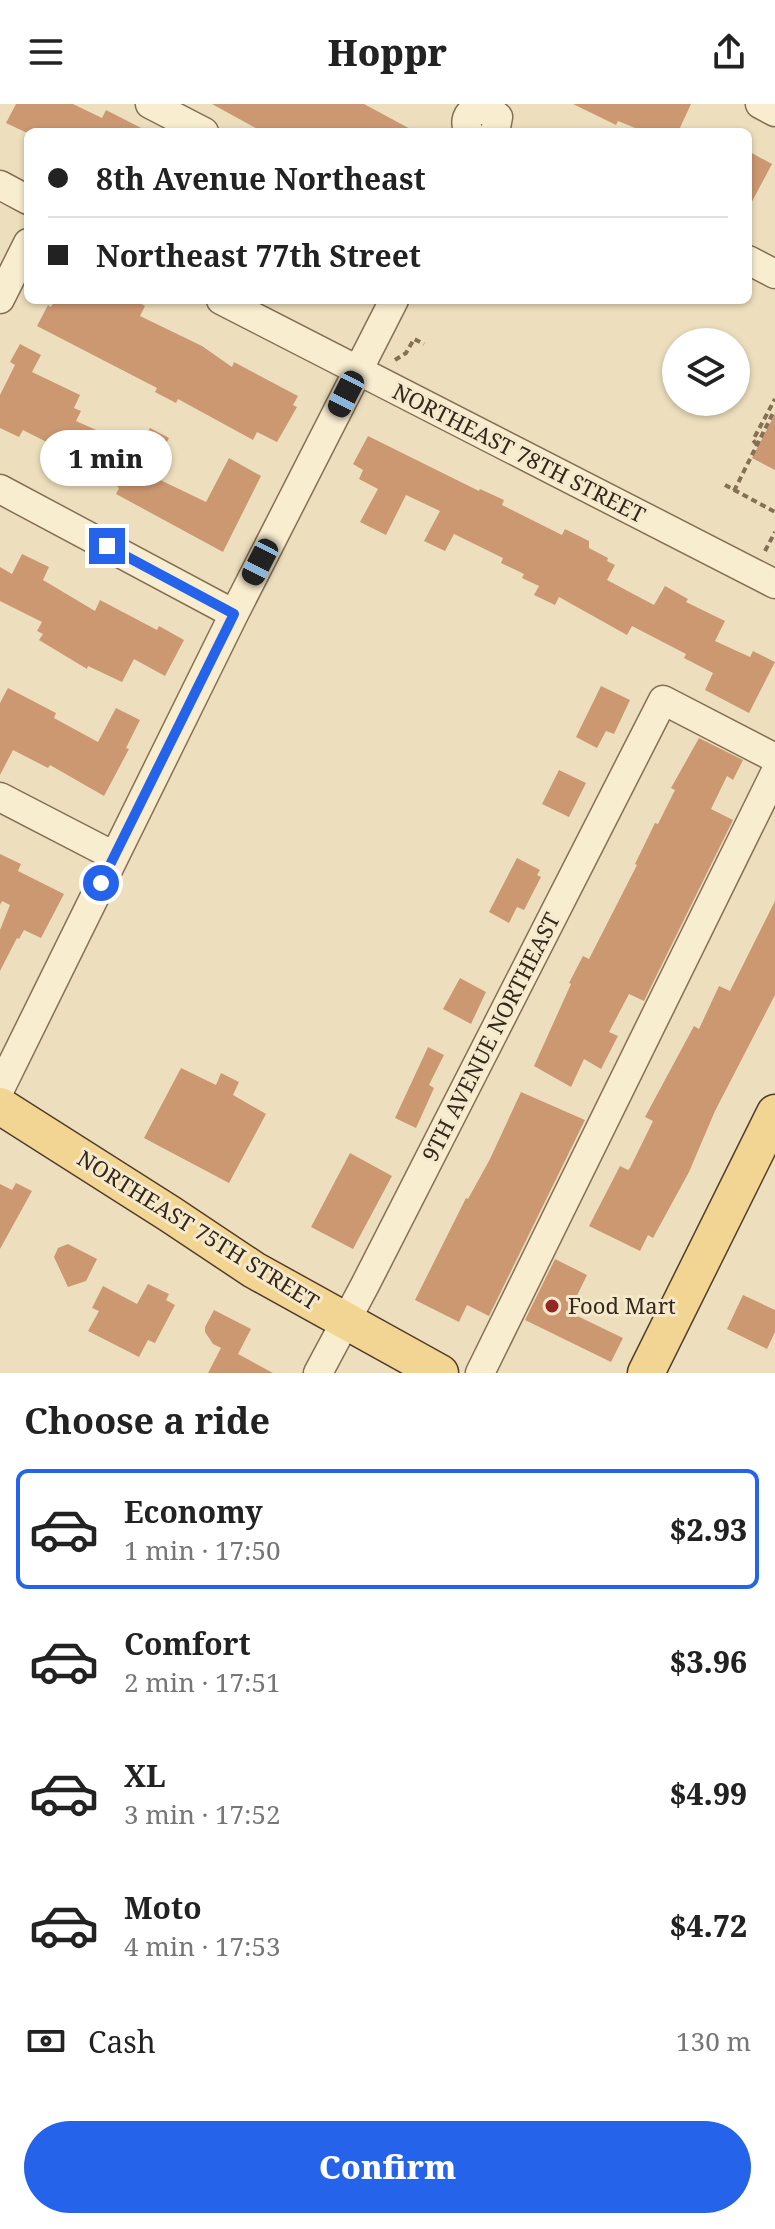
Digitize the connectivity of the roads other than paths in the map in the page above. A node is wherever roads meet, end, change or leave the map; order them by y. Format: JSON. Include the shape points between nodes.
{"nodes":[{"id":1,"x":150,"y":104,"type":"edge"},
{"id":2,"x":760,"y":104,"type":"edge"},
{"id":3,"x":775,"y":112,"type":"edge"},
{"id":4,"x":196,"y":128,"type":"edge"},
{"id":5,"x":0,"y":185,"type":"edge"},
{"id":6,"x":24,"y":198,"type":"edge"},
{"id":7,"x":24,"y":251,"type":"edge"},
{"id":8,"x":752,"y":262,"type":"edge"},
{"id":9,"x":775,"y":274,"type":"edge"},
{"id":10,"x":0,"y":299,"type":"edge"},
{"id":11,"x":229,"y":304,"type":"edge"},
{"id":12,"x":392,"y":304,"type":"edge"},
{"id":13,"x":358,"y":371,"type":"junction"},
{"id":14,"x":0,"y":489,"type":"edge"},
{"id":15,"x":775,"y":584,"type":"edge"},
{"id":16,"x":234,"y":614,"type":"junction"},
{"id":17,"x":775,"y":758,"type":"edge"},
{"id":18,"x":775,"y":773,"type":"edge"},
{"id":19,"x":0,"y":797,"type":"edge"},
{"id":20,"x":114,"y":856,"type":"junction"},
{"id":21,"x":0,"y":1089,"type":"edge"},
{"id":22,"x":0,"y":1106,"type":"edge"},
{"id":23,"x":775,"y":1113,"type":"edge"},
{"id":24,"x":346,"y":1321,"type":"junction"},
{"id":25,"x":650,"y":1368,"type":"edge"},
{"id":26,"x":318,"y":1373,"type":"edge"},
{"id":27,"x":440,"y":1373,"type":"edge"},
{"id":28,"x":480,"y":1373,"type":"edge"}],
"edges":[{"from":1,"to":4,"type":"street"},
{"from":2,"to":3,"type":"street"},
{"from":5,"to":6,"type":"street"},
{"from":7,"to":10,"type":"street"},
{"from":8,"to":9,"type":"street"},
{"from":11,"to":13,"type":"street","name":"NORTHEAST 78TH STREET"},
{"from":12,"to":13,"type":"street"},
{"from":13,"to":15,"type":"street","name":"NORTHEAST 78TH STREET"},
{"from":13,"to":16,"type":"street"},
{"from":14,"to":16,"type":"street"},
{"from":16,"to":20,"type":"street"},
{"from":17,"to":24,"type":"street","name":"9TH AVENUE NORTHEAST","via":[[663,700]]},
{"from":18,"to":28,"type":"street"},
{"from":19,"to":20,"type":"street"},
{"from":20,"to":21,"type":"street"},
{"from":22,"to":24,"type":"main road","name":"NORTHEAST 75TH STREET","via":[[254,1270]]},
{"from":23,"to":25,"type":"main road"},
{"from":24,"to":26,"type":"street","name":"9TH AVENUE NORTHEAST"},
{"from":24,"to":27,"type":"main road","name":"NORTHEAST 75TH STREET"}]}
